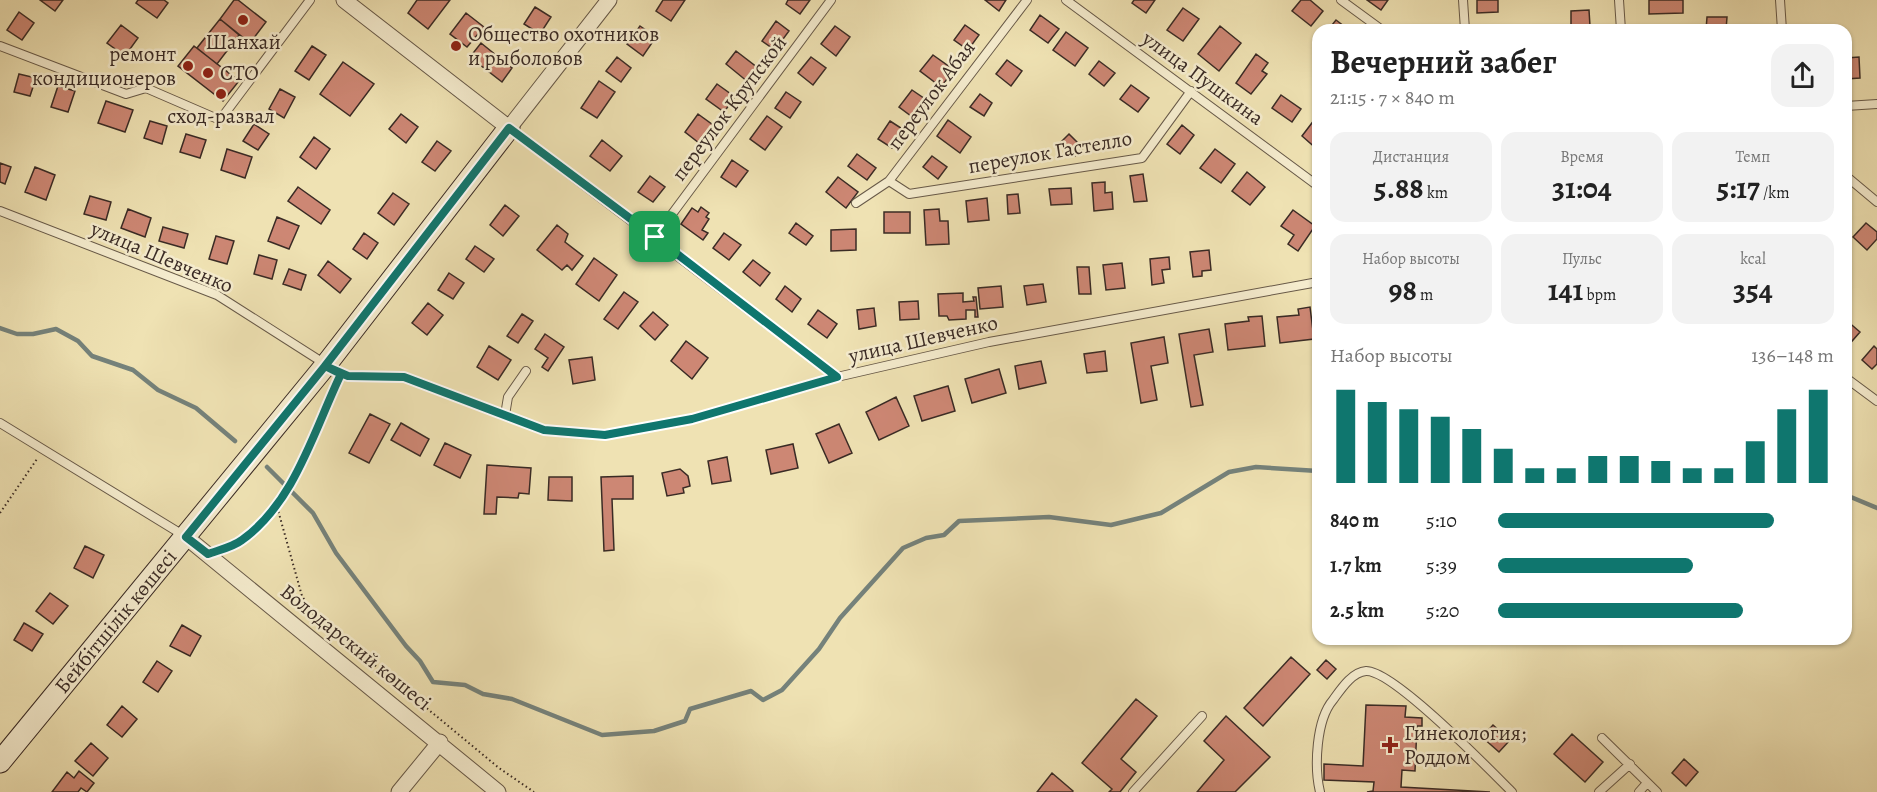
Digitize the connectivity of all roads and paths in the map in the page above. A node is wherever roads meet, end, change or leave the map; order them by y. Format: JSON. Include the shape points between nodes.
{"nodes":[{"id":1,"x":310,"y":0,"type":"edge"},
{"id":2,"x":344,"y":0,"type":"edge"},
{"id":3,"x":609,"y":0,"type":"edge"},
{"id":4,"x":831,"y":0,"type":"edge"},
{"id":5,"x":1026,"y":0,"type":"edge"},
{"id":6,"x":1066,"y":0,"type":"edge"},
{"id":7,"x":1341,"y":0,"type":"edge"},
{"id":8,"x":1463,"y":0,"type":"edge"},
{"id":9,"x":1619,"y":0,"type":"edge"},
{"id":10,"x":1780,"y":0,"type":"edge"},
{"id":11,"x":1374,"y":24,"type":"edge"},
{"id":12,"x":1465,"y":24,"type":"edge"},
{"id":13,"x":1621,"y":24,"type":"edge"},
{"id":14,"x":1782,"y":24,"type":"edge"},
{"id":15,"x":0,"y":46,"type":"edge"},
{"id":16,"x":1191,"y":91,"type":"junction"},
{"id":17,"x":1877,"y":104,"type":"edge"},
{"id":18,"x":1852,"y":106,"type":"edge"},
{"id":19,"x":509,"y":128,"type":"junction"},
{"id":20,"x":889,"y":181,"type":"junction"},
{"id":21,"x":1852,"y":181,"type":"edge"},
{"id":22,"x":1312,"y":182,"type":"edge"},
{"id":23,"x":1877,"y":202,"type":"edge"},
{"id":24,"x":856,"y":203,"type":"dead end"},
{"id":25,"x":0,"y":211,"type":"edge"},
{"id":26,"x":655,"y":237,"type":"junction"},
{"id":27,"x":1312,"y":283,"type":"edge"},
{"id":28,"x":333,"y":370,"type":"junction"},
{"id":29,"x":526,"y":371,"type":"dead end"},
{"id":30,"x":837,"y":377,"type":"junction"},
{"id":31,"x":1852,"y":382,"type":"edge"},
{"id":32,"x":1877,"y":401,"type":"edge"},
{"id":33,"x":505,"y":416,"type":"junction"},
{"id":34,"x":0,"y":423,"type":"edge"},
{"id":35,"x":43,"y":451,"type":"junction"},
{"id":36,"x":276,"y":503,"type":"junction"},
{"id":37,"x":0,"y":513,"type":"edge"},
{"id":38,"x":186,"y":537,"type":"junction"},
{"id":39,"x":208,"y":554,"type":"junction"},
{"id":40,"x":1202,"y":716,"type":"dead end"},
{"id":41,"x":1602,"y":738,"type":"dead end"},
{"id":42,"x":440,"y":742,"type":"junction"},
{"id":43,"x":0,"y":762,"type":"edge"},
{"id":44,"x":1630,"y":764,"type":"junction"},
{"id":45,"x":1647,"y":783,"type":"junction"},
{"id":46,"x":399,"y":792,"type":"edge"},
{"id":47,"x":498,"y":792,"type":"edge"},
{"id":48,"x":534,"y":792,"type":"edge"},
{"id":49,"x":1134,"y":792,"type":"edge"},
{"id":50,"x":1320,"y":792,"type":"edge"},
{"id":51,"x":1512,"y":792,"type":"edge"},
{"id":52,"x":1599,"y":792,"type":"edge"},
{"id":53,"x":1639,"y":792,"type":"edge"},
{"id":54,"x":1657,"y":792,"type":"edge"}],
"edges":[{"from":1,"to":15,"type":"lane","via":[[220,120],[146,88],[126,94]]},
{"from":2,"to":19,"type":"street"},
{"from":3,"to":19,"type":"street","name":"Бейбітшілік көшесі"},
{"from":4,"to":26,"type":"lane","name":"переулок Крупской"},
{"from":5,"to":20,"type":"lane","name":"переулок Абая"},
{"from":6,"to":16,"type":"lane","name":"улица Пушкина"},
{"from":7,"to":11,"type":"lane"},
{"from":8,"to":12,"type":"lane"},
{"from":9,"to":13,"type":"lane"},
{"from":10,"to":14,"type":"lane"},
{"from":16,"to":20,"type":"lane","name":"переулок Гастелло","via":[[1142,158],[909,194]]},
{"from":16,"to":22,"type":"lane","name":"улица Пушкина"},
{"from":17,"to":18,"type":"lane"},
{"from":19,"to":26,"type":"lane"},
{"from":19,"to":28,"type":"street","name":"Бейбітшілік көшесі"},
{"from":20,"to":24,"type":"lane","name":"переулок Абая"},
{"from":21,"to":23,"type":"lane"},
{"from":25,"to":28,"type":"lane","name":"улица Шевченко","via":[[217,295]]},
{"from":26,"to":30,"type":"lane"},
{"from":27,"to":30,"type":"lane","name":"улица Шевченко","via":[[989,342]]},
{"from":28,"to":33,"type":"lane","name":"улица Шевченко","via":[[404,377]]},
{"from":28,"to":36,"type":"path","via":[[325,412]]},
{"from":28,"to":38,"type":"street","name":"Бейбітшілік көшесі"},
{"from":29,"to":33,"type":"lane","via":[[508,397]]},
{"from":30,"to":33,"type":"lane","name":"улица Шевченко","via":[[692,419],[605,435],[544,430]]},
{"from":31,"to":32,"type":"lane"},
{"from":34,"to":35,"type":"lane"},
{"from":35,"to":37,"type":"path"},
{"from":35,"to":38,"type":"lane"},
{"from":36,"to":39,"type":"path","via":[[259,526],[240,542]]},
{"from":36,"to":48,"type":"path","via":[[302,596],[313,615],[499,768]]},
{"from":38,"to":39,"type":"street","name":"Володарский көшесі"},
{"from":38,"to":43,"type":"street","name":"Бейбітшілік көшесі"},
{"from":39,"to":42,"type":"street","name":"Володарский көшесі"},
{"from":40,"to":49,"type":"lane"},
{"from":41,"to":44,"type":"lane"},
{"from":42,"to":46,"type":"street"},
{"from":42,"to":47,"type":"street","name":"Володарский көшесі"},
{"from":44,"to":45,"type":"lane"},
{"from":44,"to":52,"type":"lane"},
{"from":45,"to":53,"type":"lane"},
{"from":45,"to":54,"type":"lane"},
{"from":50,"to":51,"type":"lane","via":[[1319,737],[1324,712],[1353,676],[1364,671],[1385,676]]}]}
